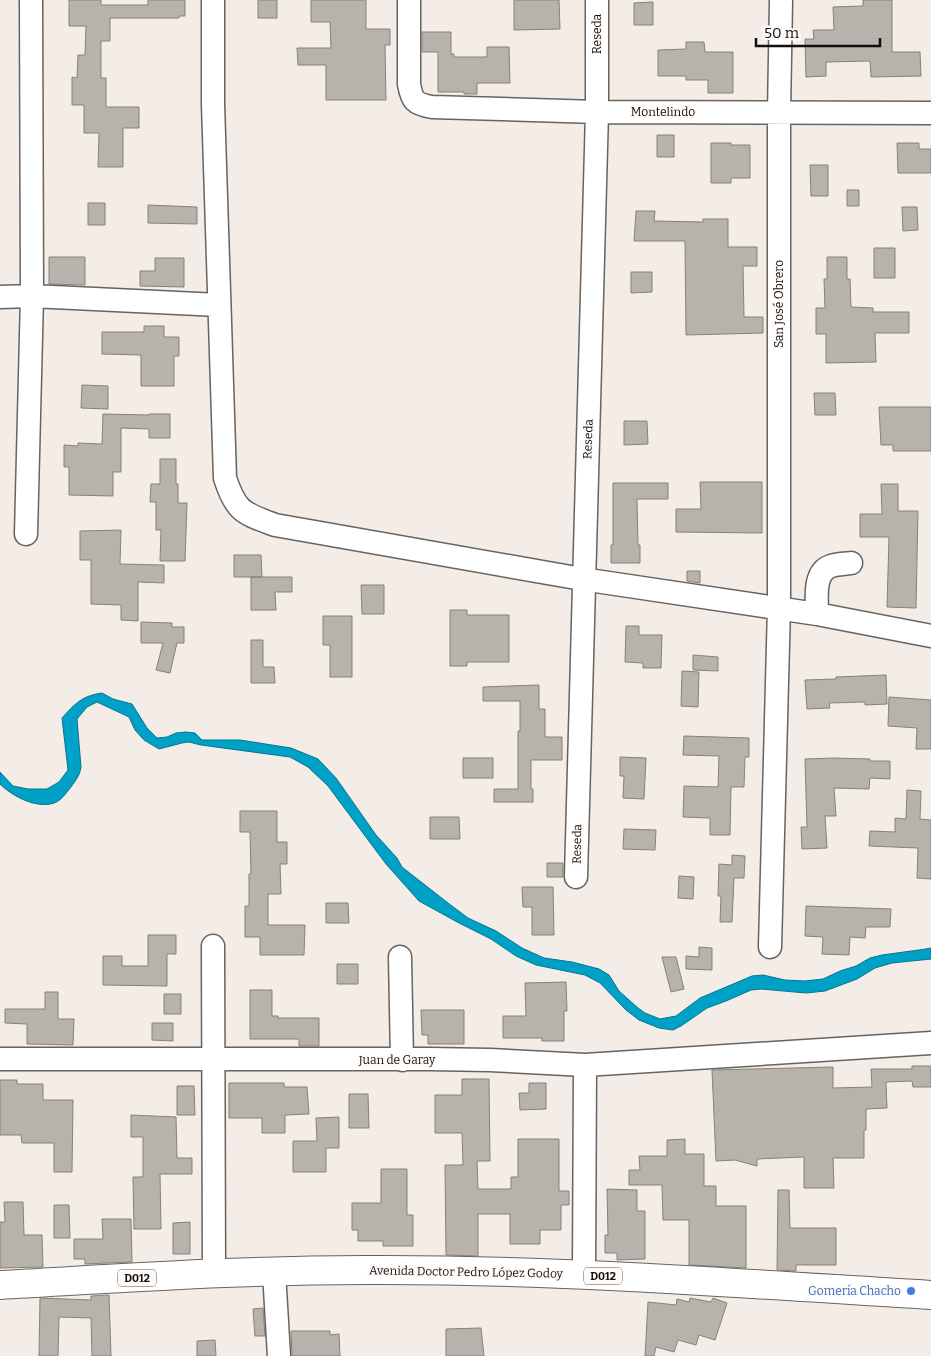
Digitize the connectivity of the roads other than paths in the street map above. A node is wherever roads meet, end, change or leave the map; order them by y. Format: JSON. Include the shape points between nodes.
{"nodes":[{"id":1,"x":31,"y":0,"type":"edge"},
{"id":2,"x":213,"y":0,"type":"edge"},
{"id":3,"x":409,"y":0,"type":"edge"},
{"id":4,"x":597,"y":0,"type":"edge"},
{"id":5,"x":781,"y":0,"type":"edge"},
{"id":6,"x":597,"y":112,"type":"junction"},
{"id":7,"x":779,"y":113,"type":"junction"},
{"id":8,"x":931,"y":113,"type":"edge"},
{"id":9,"x":32,"y":296,"type":"junction"},
{"id":10,"x":0,"y":297,"type":"edge"},
{"id":11,"x":219,"y":305,"type":"junction"},
{"id":12,"x":26,"y":534,"type":"dead end"},
{"id":13,"x":851,"y":563,"type":"dead end"},
{"id":14,"x":584,"y":579,"type":"junction"},
{"id":15,"x":779,"y":607,"type":"junction"},
{"id":16,"x":817,"y":614,"type":"junction"},
{"id":17,"x":931,"y":636,"type":"edge"},
{"id":18,"x":576,"y":877,"type":"dead end"},
{"id":19,"x":213,"y":946,"type":"dead end"},
{"id":20,"x":770,"y":947,"type":"dead end"},
{"id":21,"x":400,"y":958,"type":"dead end"},
{"id":22,"x":931,"y":1043,"type":"edge"},
{"id":23,"x":0,"y":1059,"type":"edge"},
{"id":24,"x":213,"y":1060,"type":"junction"},
{"id":25,"x":402,"y":1060,"type":"junction"},
{"id":26,"x":585,"y":1065,"type":"junction"},
{"id":27,"x":274,"y":1272,"type":"junction"},
{"id":28,"x":214,"y":1274,"type":"junction"},
{"id":29,"x":584,"y":1275,"type":"junction"},
{"id":30,"x":0,"y":1285,"type":"edge"},
{"id":31,"x":931,"y":1295,"type":"edge"},
{"id":32,"x":279,"y":1356,"type":"edge"}],
"edges":[{"from":1,"to":9,"type":"street"},
{"from":2,"to":11,"type":"street"},
{"from":3,"to":6,"type":"street","name":"Montelindo","via":[[409,84],[411,96],[419,104]]},
{"from":4,"to":6,"type":"street","name":"Reseda"},
{"from":5,"to":7,"type":"street","name":"San José Obrero"},
{"from":6,"to":7,"type":"street","name":"Montelindo"},
{"from":6,"to":14,"type":"street","name":"Reseda"},
{"from":7,"to":8,"type":"street","name":"Montelindo"},
{"from":7,"to":15,"type":"street","name":"San José Obrero"},
{"from":9,"to":10,"type":"street"},
{"from":9,"to":11,"type":"street"},
{"from":9,"to":12,"type":"street"},
{"from":11,"to":14,"type":"street","via":[[225,478],[232,498],[246,514],[275,525]]},
{"from":13,"to":16,"type":"street","via":[[830,566],[822,572]]},
{"from":14,"to":15,"type":"street"},
{"from":14,"to":18,"type":"street","name":"Reseda"},
{"from":15,"to":16,"type":"street"},
{"from":15,"to":20,"type":"street","name":"San José Obrero"},
{"from":16,"to":17,"type":"street"},
{"from":19,"to":24,"type":"street"},
{"from":21,"to":25,"type":"street"},
{"from":22,"to":26,"type":"street","name":"Juan de Garay"},
{"from":23,"to":24,"type":"street","name":"Juan de Garay"},
{"from":24,"to":25,"type":"street","name":"Juan de Garay"},
{"from":24,"to":28,"type":"street"},
{"from":25,"to":26,"type":"street","name":"Juan de Garay"},
{"from":26,"to":29,"type":"street"},
{"from":27,"to":28,"type":"main road","name":"Avenida Doctor Pedro López Godoy","number":"D012"},
{"from":27,"to":29,"type":"main road","name":"Avenida Doctor Pedro López Godoy","number":"D012","via":[[385,1270]]},
{"from":27,"to":32,"type":"street"},
{"from":28,"to":30,"type":"main road","name":"Avenida Doctor Pedro López Godoy","number":"D012"},
{"from":29,"to":31,"type":"main road","name":"Avenida Doctor Pedro López Godoy","number":"D012"}]}
